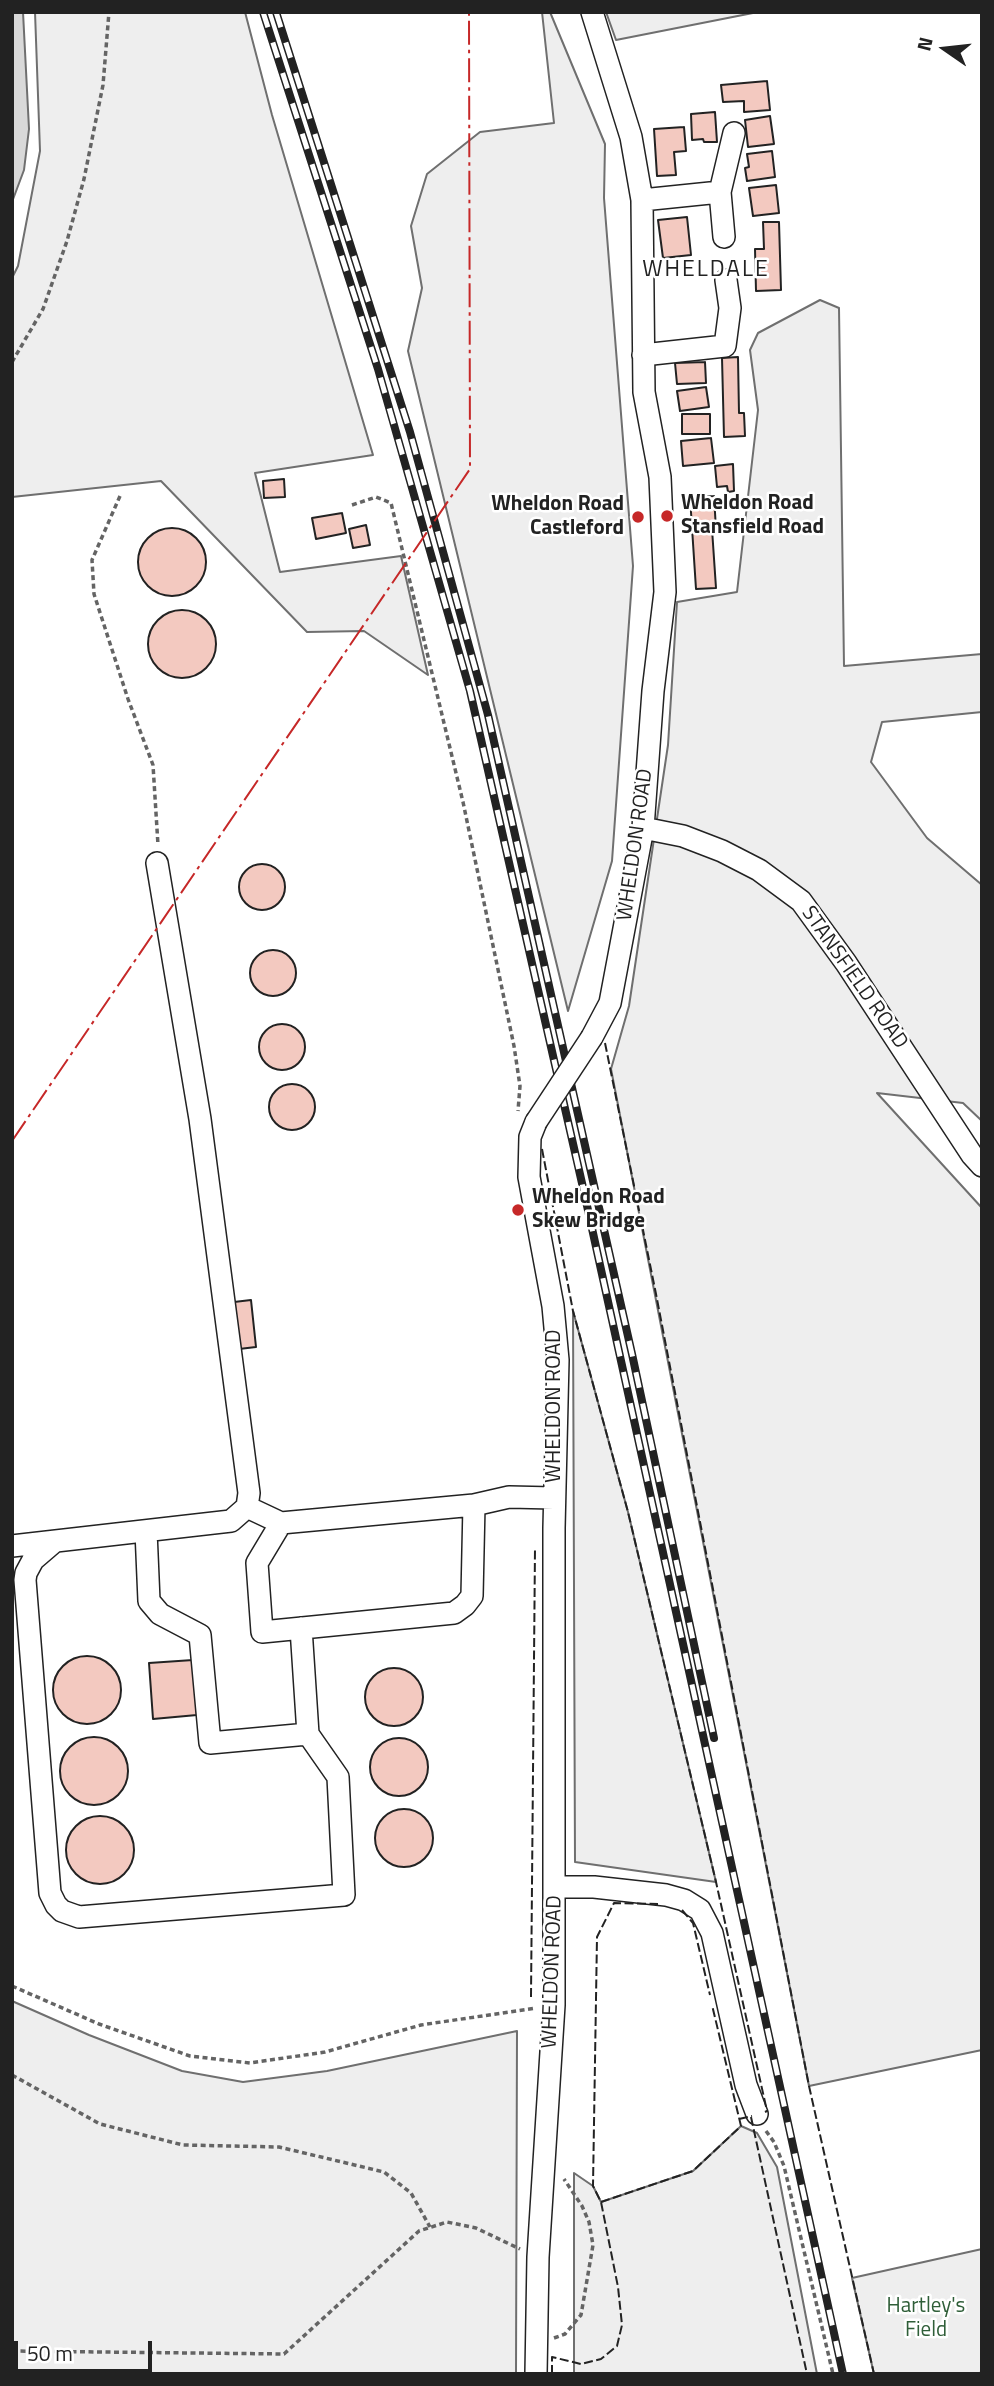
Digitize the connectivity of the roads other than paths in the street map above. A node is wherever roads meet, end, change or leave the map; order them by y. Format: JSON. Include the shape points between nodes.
{"nodes":[{"id":1,"x":592,"y":12,"type":"edge"},
{"id":2,"x":734,"y":133,"type":"dead end"},
{"id":3,"x":720,"y":191,"type":"junction"},
{"id":4,"x":642,"y":200,"type":"junction"},
{"id":5,"x":724,"y":237,"type":"dead end"},
{"id":6,"x":726,"y":280,"type":"dead end"},
{"id":7,"x":643,"y":355,"type":"junction"},
{"id":8,"x":643,"y":828,"type":"junction"},
{"id":9,"x":157,"y":863,"type":"road end"},
{"id":10,"x":982,"y":1166,"type":"edge"},
{"id":11,"x":554,"y":1498,"type":"junction"},
{"id":12,"x":474,"y":1505,"type":"junction"},
{"id":13,"x":247,"y":1507,"type":"junction"},
{"id":14,"x":281,"y":1523,"type":"junction"},
{"id":15,"x":146,"y":1531,"type":"junction"},
{"id":16,"x":54,"y":1542,"type":"junction"},
{"id":17,"x":12,"y":1546,"type":"edge"},
{"id":18,"x":301,"y":1628,"type":"junction"},
{"id":19,"x":308,"y":1734,"type":"junction"},
{"id":20,"x":555,"y":1887,"type":"junction"},
{"id":21,"x":757,"y":2114,"type":"road end"},
{"id":22,"x":536,"y":2374,"type":"edge"}],
"edges":[{"from":1,"to":4,"type":"street","name":"WHELDON ROAD","via":[[631,137]]},
{"from":2,"to":3,"type":"street"},
{"from":3,"to":4,"type":"street"},
{"from":3,"to":5,"type":"street"},
{"from":4,"to":7,"type":"street","name":"WHELDON ROAD"},
{"from":6,"to":7,"type":"street","via":[[730,307],[725,346]]},
{"from":7,"to":8,"type":"street","name":"WHELDON ROAD","via":[[644,392],[660,477],[665,592]]},
{"from":8,"to":10,"type":"street","name":"STANSFIELD ROAD","via":[[683,836],[722,851],[760,870],[801,901]]},
{"from":8,"to":11,"type":"street","name":"WHELDON ROAD","bridge":true,"via":[[610,1003],[592,1037],[527,1116],[529,1177],[557,1343]]},
{"from":9,"to":13,"type":"street","via":[[200,1119],[249,1493]]},
{"from":11,"to":12,"type":"street","via":[[509,1497]]},
{"from":11,"to":20,"type":"street","name":"WHELDON ROAD"},
{"from":12,"to":14,"type":"street"},
{"from":12,"to":18,"type":"street","via":[[472,1596],[466,1605],[454,1613],[434,1616]]},
{"from":13,"to":14,"type":"street"},
{"from":13,"to":15,"type":"street","via":[[231,1521]]},
{"from":14,"to":18,"type":"street","via":[[257,1563],[262,1632]]},
{"from":15,"to":16,"type":"street"},
{"from":15,"to":19,"type":"street","via":[[149,1601],[160,1614],[200,1635],[210,1743]]},
{"from":16,"to":17,"type":"street"},
{"from":16,"to":19,"type":"street","via":[[33,1560],[25,1580],[50,1893],[62,1911],[79,1917],[344,1895],[338,1777]]},
{"from":18,"to":19,"type":"street"},
{"from":20,"to":21,"type":"street","via":[[666,1895],[700,1910],[712,1933],[718,1997]]},
{"from":20,"to":22,"type":"street","name":"WHELDON ROAD","via":[[554,2005],[538,2258]]}]}
